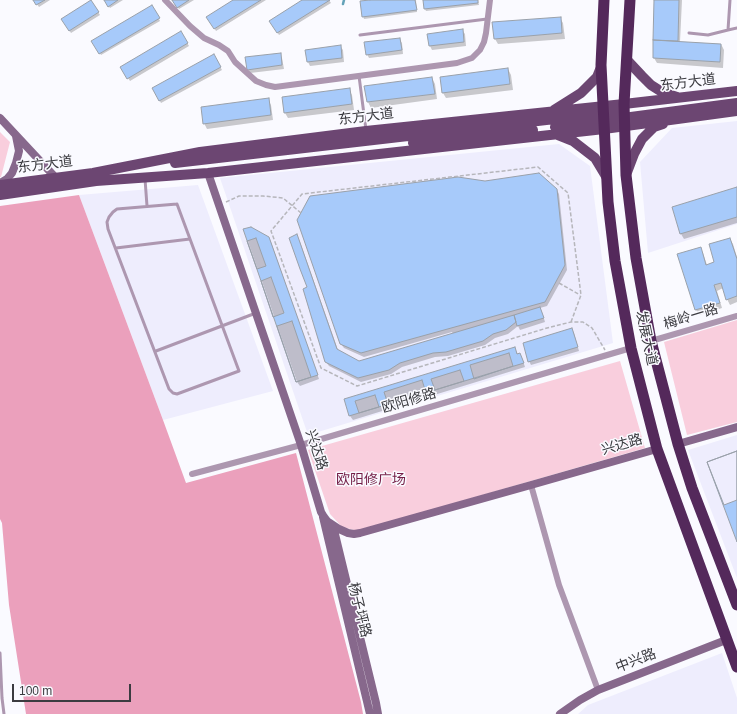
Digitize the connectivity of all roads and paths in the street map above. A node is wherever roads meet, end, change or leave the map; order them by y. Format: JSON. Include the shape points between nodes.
{"nodes":[{"id":1,"x":165,"y":0,"type":"edge"},
{"id":2,"x":490,"y":0,"type":"edge"},
{"id":3,"x":604,"y":0,"type":"edge"},
{"id":4,"x":630,"y":0,"type":"edge"},
{"id":5,"x":730,"y":0,"type":"edge"},
{"id":6,"x":488,"y":19,"type":"junction"},
{"id":7,"x":737,"y":28,"type":"edge"},
{"id":8,"x":728,"y":30,"type":"junction"},
{"id":9,"x":689,"y":33,"type":"dead end"},
{"id":10,"x":360,"y":36,"type":"dead end"},
{"id":11,"x":627,"y":60,"type":"junction"},
{"id":12,"x":601,"y":65,"type":"junction"},
{"id":13,"x":359,"y":76,"type":"junction"},
{"id":14,"x":737,"y":91,"type":"edge"},
{"id":15,"x":737,"y":97,"type":"edge"},
{"id":16,"x":681,"y":98,"type":"junction"},
{"id":17,"x":737,"y":103,"type":"edge"},
{"id":18,"x":624,"y":104,"type":"junction"},
{"id":19,"x":603,"y":106,"type":"junction"},
{"id":20,"x":737,"y":111,"type":"edge"},
{"id":21,"x":551,"y":112,"type":"junction"},
{"id":22,"x":0,"y":118,"type":"edge"},
{"id":23,"x":677,"y":119,"type":"junction"},
{"id":24,"x":626,"y":126,"type":"junction"},
{"id":25,"x":604,"y":129,"type":"junction"},
{"id":26,"x":366,"y":131,"type":"junction"},
{"id":27,"x":557,"y":134,"type":"junction"},
{"id":28,"x":16,"y":136,"type":"junction"},
{"id":29,"x":208,"y":173,"type":"junction"},
{"id":30,"x":626,"y":175,"type":"junction"},
{"id":31,"x":95,"y":177,"type":"junction"},
{"id":32,"x":145,"y":177,"type":"junction"},
{"id":33,"x":55,"y":178,"type":"junction"},
{"id":34,"x":607,"y":178,"type":"junction"},
{"id":35,"x":0,"y":184,"type":"edge"},
{"id":36,"x":0,"y":195,"type":"edge"},
{"id":37,"x":147,"y":206,"type":"junction"},
{"id":38,"x":219,"y":206,"type":"junction"},
{"id":39,"x":292,"y":206,"type":"junction"},
{"id":40,"x":301,"y":213,"type":"dead end"},
{"id":41,"x":190,"y":239,"type":"junction"},
{"id":42,"x":116,"y":248,"type":"junction"},
{"id":43,"x":559,"y":284,"type":"dead end"},
{"id":44,"x":581,"y":295,"type":"junction"},
{"id":45,"x":256,"y":313,"type":"junction"},
{"id":46,"x":737,"y":316,"type":"edge"},
{"id":47,"x":571,"y":322,"type":"junction"},
{"id":48,"x":223,"y":326,"type":"junction"},
{"id":49,"x":651,"y":341,"type":"junction"},
{"id":50,"x":631,"y":348,"type":"junction"},
{"id":51,"x":156,"y":351,"type":"dead end"},
{"id":52,"x":608,"y":355,"type":"junction"},
{"id":53,"x":737,"y":427,"type":"edge"},
{"id":54,"x":678,"y":444,"type":"junction"},
{"id":55,"x":301,"y":445,"type":"junction"},
{"id":56,"x":657,"y":449,"type":"junction"},
{"id":57,"x":192,"y":474,"type":"dead end"},
{"id":58,"x":531,"y":485,"type":"junction"},
{"id":59,"x":321,"y":512,"type":"junction"},
{"id":60,"x":333,"y":526,"type":"junction"},
{"id":61,"x":737,"y":605,"type":"edge"},
{"id":62,"x":726,"y":640,"type":"junction"},
{"id":63,"x":0,"y":653,"type":"edge"},
{"id":64,"x":737,"y":667,"type":"edge"},
{"id":65,"x":598,"y":690,"type":"junction"},
{"id":66,"x":4,"y":714,"type":"edge"},
{"id":67,"x":370,"y":714,"type":"edge"},
{"id":68,"x":378,"y":714,"type":"edge"},
{"id":69,"x":560,"y":714,"type":"edge"}],
"edges":[{"from":1,"to":13,"type":"street","via":[[204,38],[228,51],[247,74],[266,85],[275,87]]},
{"from":2,"to":6,"type":"street"},
{"from":3,"to":12,"type":"highway","name":"发展大道"},
{"from":4,"to":11,"type":"highway","name":"发展大道"},
{"from":5,"to":8,"type":"lane"},
{"from":6,"to":10,"type":"lane"},
{"from":6,"to":13,"type":"street","via":[[484,42],[472,58],[457,63]]},
{"from":7,"to":8,"type":"lane"},
{"from":8,"to":9,"type":"lane","via":[[708,35]]},
{"from":11,"to":16,"type":"main road","via":[[651,85],[662,92]]},
{"from":11,"to":18,"type":"highway","name":"发展大道"},
{"from":12,"to":19,"type":"highway","name":"发展大道"},
{"from":12,"to":21,"type":"main road","via":[[597,77],[581,93]]},
{"from":13,"to":26,"type":"lane"},
{"from":14,"to":16,"type":"main road","name":"东方大道"},
{"from":15,"to":31,"type":"main road"},
{"from":16,"to":18,"type":"main road","name":"东方大道"},
{"from":17,"to":31,"type":"main road","via":[[579,124]]},
{"from":18,"to":19,"type":"main road","name":"东方大道"},
{"from":18,"to":24,"type":"highway","name":"发展大道"},
{"from":19,"to":21,"type":"main road","name":"东方大道"},
{"from":19,"to":25,"type":"highway","name":"发展大道"},
{"from":20,"to":23,"type":"main road","name":"东方大道"},
{"from":21,"to":26,"type":"main road","name":"东方大道"},
{"from":22,"to":28,"type":"street"},
{"from":23,"to":24,"type":"main road","name":"东方大道"},
{"from":23,"to":30,"type":"main road","via":[[654,127],[642,139]]},
{"from":24,"to":25,"type":"main road","name":"东方大道"},
{"from":24,"to":30,"type":"highway","name":"发展大道"},
{"from":25,"to":27,"type":"main road","name":"东方大道"},
{"from":25,"to":34,"type":"highway","name":"发展大道"},
{"from":26,"to":31,"type":"main road","name":"东方大道","via":[[200,152]]},
{"from":27,"to":29,"type":"main road","name":"东方大道"},
{"from":27,"to":34,"type":"main road","via":[[573,141],[595,158]]},
{"from":28,"to":33,"type":"street"},
{"from":28,"to":35,"type":"street","via":[[19,151],[16,164],[12,173]]},
{"from":29,"to":32,"type":"main road","name":"东方大道"},
{"from":29,"to":38,"type":"street","name":"兴达路"},
{"from":30,"to":49,"type":"highway","name":"发展大道","via":[[636,258]]},
{"from":31,"to":32,"type":"main road","name":"东方大道"},
{"from":31,"to":33,"type":"main road","name":"东方大道"},
{"from":31,"to":36,"type":"main road","name":"东方大道"},
{"from":32,"to":37,"type":"lane"},
{"from":33,"to":35,"type":"main road","name":"东方大道"},
{"from":34,"to":50,"type":"highway","name":"发展大道","via":[[615,261]]},
{"from":37,"to":41,"type":"lane","via":[[177,204]]},
{"from":37,"to":42,"type":"lane","via":[[117,209],[109,217],[108,229]]},
{"from":38,"to":39,"type":"path","via":[[239,196],[283,198]]},
{"from":38,"to":45,"type":"street","name":"兴达路"},
{"from":39,"to":40,"type":"path"},
{"from":39,"to":44,"type":"path","via":[[302,194],[538,167],[568,192]]},
{"from":39,"to":47,"type":"path","via":[[271,231],[321,368],[356,386]]},
{"from":41,"to":42,"type":"lane"},
{"from":41,"to":48,"type":"lane"},
{"from":42,"to":48,"type":"lane","via":[[173,393],[177,394],[239,371]]},
{"from":43,"to":44,"type":"path"},
{"from":44,"to":47,"type":"path"},
{"from":45,"to":48,"type":"lane"},
{"from":45,"to":55,"type":"street","name":"兴达路"},
{"from":46,"to":49,"type":"street","name":"梅岭一路"},
{"from":47,"to":52,"type":"path","via":[[583,322],[592,328]]},
{"from":48,"to":51,"type":"lane"},
{"from":49,"to":54,"type":"highway","name":"发展大道"},
{"from":50,"to":52,"type":"street","name":"欧阳修路"},
{"from":50,"to":56,"type":"highway","name":"发展大道"},
{"from":52,"to":55,"type":"street","name":"欧阳修路"},
{"from":53,"to":54,"type":"street"},
{"from":54,"to":61,"type":"highway","name":"发展大道"},
{"from":55,"to":57,"type":"street","name":"欧阳修路"},
{"from":55,"to":59,"type":"street","name":"兴达路"},
{"from":56,"to":58,"type":"street","name":"兴达路"},
{"from":56,"to":62,"type":"highway","name":"发展大道"},
{"from":58,"to":60,"type":"street","name":"兴达路","via":[[360,533],[348,533]]},
{"from":58,"to":65,"type":"street","via":[[559,585]]},
{"from":59,"to":60,"type":"street","name":"兴达路"},
{"from":59,"to":67,"type":"street","name":"杨子坪路"},
{"from":60,"to":68,"type":"street","name":"杨子坪路"},
{"from":62,"to":64,"type":"highway","name":"发展大道"},
{"from":62,"to":65,"type":"street","name":"中兴路"},
{"from":63,"to":66,"type":"lane"},
{"from":65,"to":69,"type":"street","name":"中兴路"}]}
